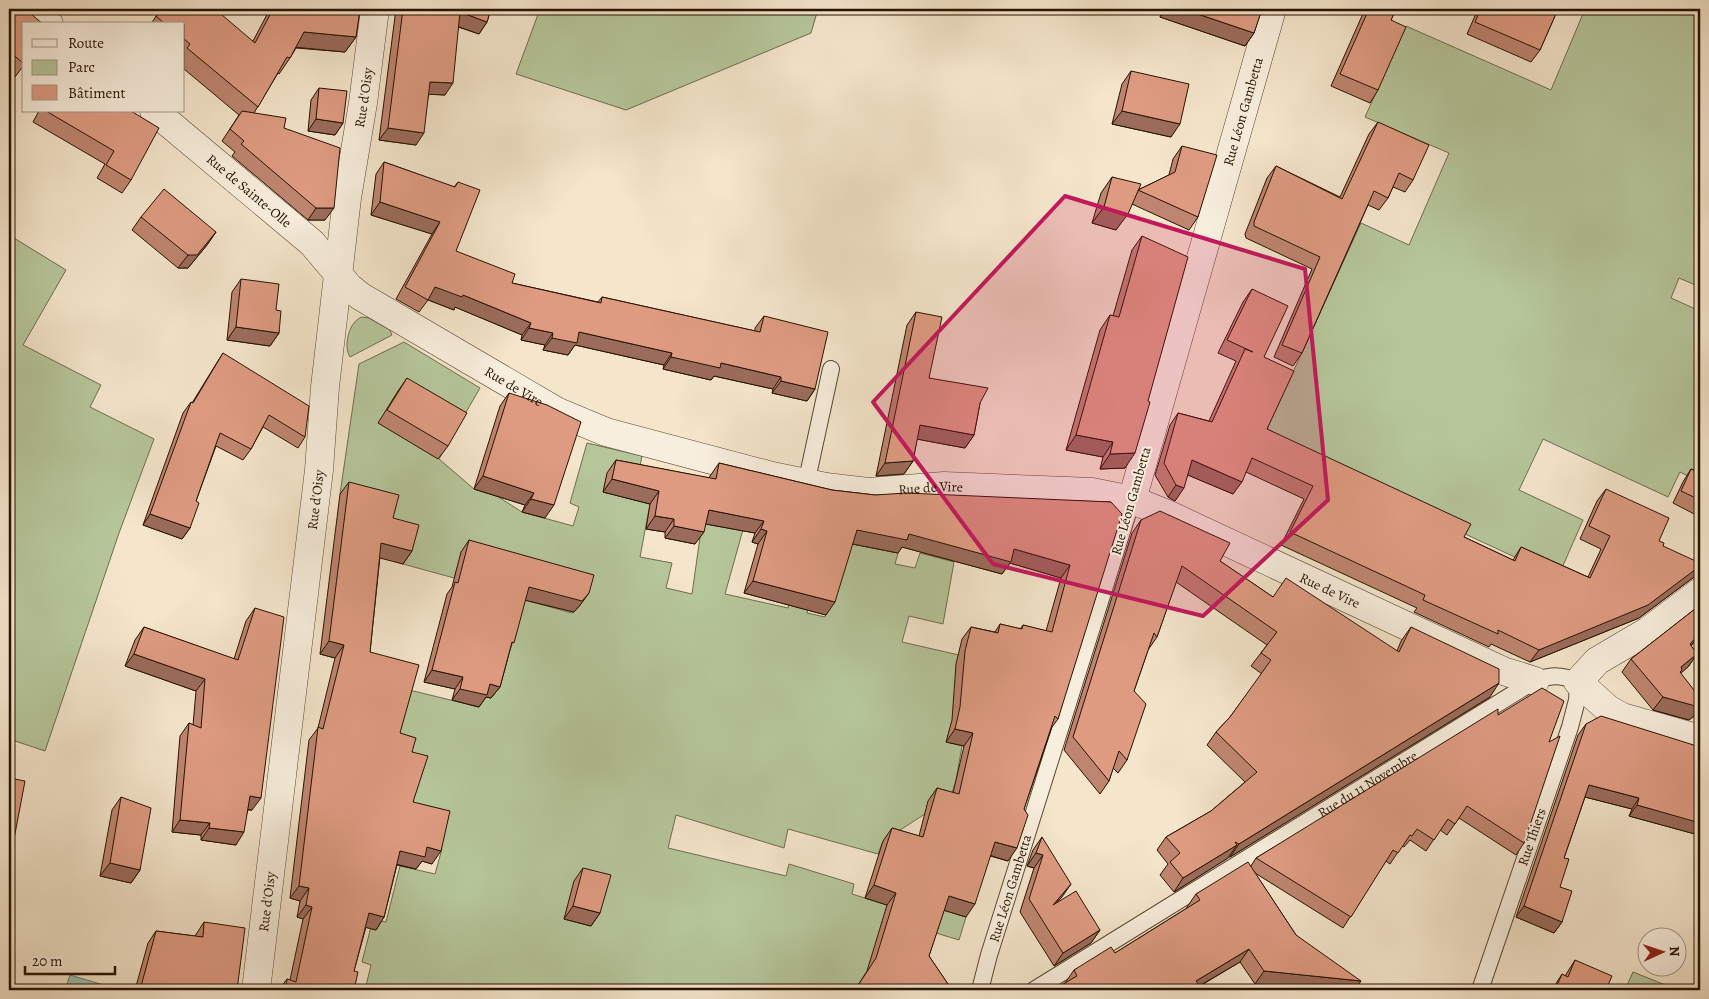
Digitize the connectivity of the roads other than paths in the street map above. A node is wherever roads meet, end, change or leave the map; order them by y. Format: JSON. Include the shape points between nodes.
{"nodes":[{"id":1,"x":31,"y":9,"type":"edge"},
{"id":2,"x":375,"y":9,"type":"edge"},
{"id":3,"x":1272,"y":9,"type":"edge"},
{"id":4,"x":47,"y":22,"type":"edge"},
{"id":5,"x":155,"y":112,"type":"edge"},
{"id":6,"x":339,"y":274,"type":"junction"},
{"id":7,"x":830,"y":369,"type":"dead end"},
{"id":8,"x":806,"y":484,"type":"junction"},
{"id":9,"x":1132,"y":500,"type":"junction"},
{"id":10,"x":1700,"y":592,"type":"edge"},
{"id":11,"x":1535,"y":681,"type":"junction"},
{"id":12,"x":1578,"y":682,"type":"junction"},
{"id":13,"x":1700,"y":740,"type":"edge"},
{"id":14,"x":256,"y":990,"type":"edge"},
{"id":15,"x":980,"y":990,"type":"edge"},
{"id":16,"x":1034,"y":990,"type":"edge"},
{"id":17,"x":1480,"y":990,"type":"edge"}],
"edges":[{"from":1,"to":4,"type":"street"},
{"from":2,"to":6,"type":"street","name":"Rue d'Oisy"},
{"from":3,"to":9,"type":"street","name":"Rue Léon Gambetta"},
{"from":5,"to":6,"type":"street","name":"Rue de Sainte-Olle","via":[[312,243]]},
{"from":6,"to":8,"type":"street","name":"Rue de Vire","via":[[360,296],[576,421],[606,432]]},
{"from":6,"to":14,"type":"street","name":"Rue d'Oisy","via":[[319,470]]},
{"from":7,"to":8,"type":"lane"},
{"from":8,"to":9,"type":"street","name":"Rue de Vire","via":[[868,492],[944,486],[1092,492]]},
{"from":9,"to":11,"type":"street","name":"Rue de Vire","via":[[1504,671]]},
{"from":9,"to":15,"type":"lane","name":"Rue Léon Gambetta"},
{"from":10,"to":12,"type":"street","via":[[1648,631],[1597,662]]},
{"from":11,"to":12,"type":"lane","name":"Rue du 11 Novembre","via":[[1554,675]]},
{"from":11,"to":16,"type":"lane","name":"Rue du 11 Novembre"},
{"from":12,"to":13,"type":"street","via":[[1622,717]]},
{"from":12,"to":17,"type":"lane","name":"Rue Thiers","via":[[1570,726]]}]}
